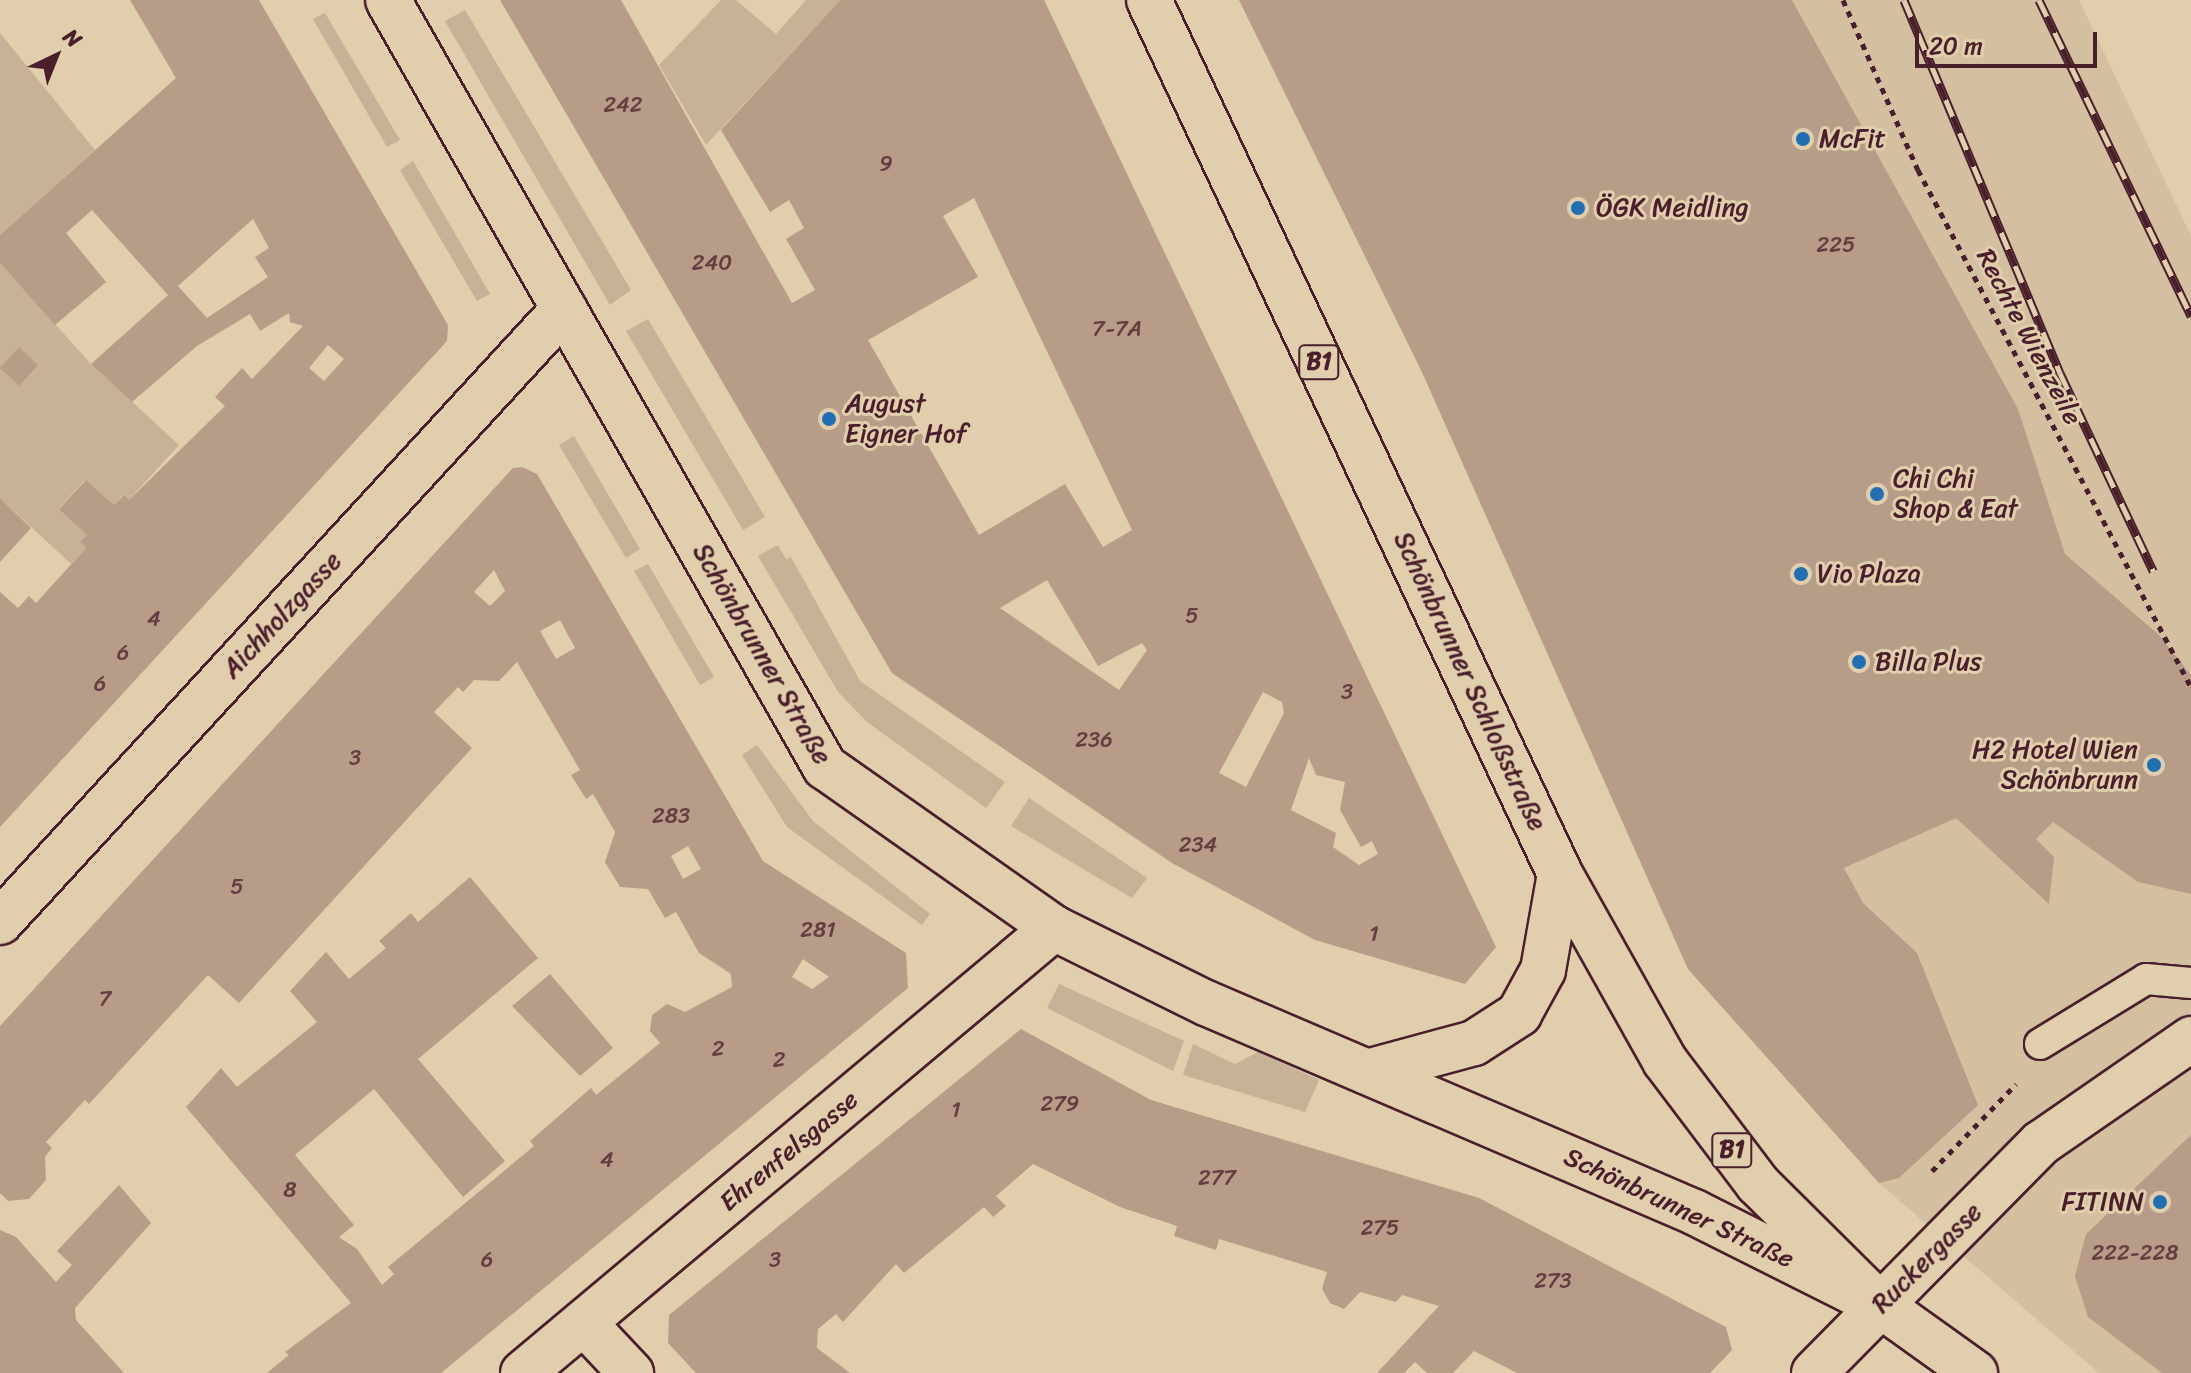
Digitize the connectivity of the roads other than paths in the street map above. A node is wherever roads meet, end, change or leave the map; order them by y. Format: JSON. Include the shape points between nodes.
{"nodes":[{"id":1,"x":388,"y":0,"type":"edge"},
{"id":2,"x":1149,"y":0,"type":"edge"},
{"id":3,"x":564,"y":309,"type":"junction"},
{"id":4,"x":1560,"y":874,"type":"junction"},
{"id":5,"x":0,"y":922,"type":"edge"},
{"id":6,"x":1054,"y":928,"type":"junction"},
{"id":7,"x":2191,"y":983,"type":"edge"},
{"id":8,"x":2191,"y":1039,"type":"edge"},
{"id":9,"x":2040,"y":1044,"type":"dead end"},
{"id":10,"x":1367,"y":1072,"type":"junction"},
{"id":11,"x":1880,"y":1305,"type":"junction"},
{"id":12,"x":584,"y":1323,"type":"junction"},
{"id":13,"x":523,"y":1373,"type":"edge"},
{"id":14,"x":631,"y":1373,"type":"edge"},
{"id":15,"x":1814,"y":1373,"type":"edge"},
{"id":16,"x":1975,"y":1373,"type":"edge"}],
"edges":[{"from":1,"to":3,"type":"street","name":"Schönbrunner Straße"},
{"from":2,"to":4,"type":"street","name":"Schönbrunner Schloßstraße","number":"B1"},
{"from":3,"to":5,"type":"street","name":"Aichholzgasse"},
{"from":3,"to":6,"type":"street","name":"Schönbrunner Straße","via":[[825,767]]},
{"from":4,"to":10,"type":"street","via":[[1543,970],[1519,1014],[1474,1043]]},
{"from":4,"to":11,"type":"street","name":"Schönbrunner Schloßstraße","number":"B1","via":[[1665,1061],[1758,1184]]},
{"from":6,"to":10,"type":"street","name":"Schönbrunner Straße"},
{"from":6,"to":12,"type":"street","name":"Ehrenfelsgasse"},
{"from":7,"to":9,"type":"lane","via":[[2146,979]]},
{"from":8,"to":11,"type":"street","name":"Ruckergasse","via":[[2041,1143]]},
{"from":10,"to":11,"type":"street","name":"Schönbrunner Straße","via":[[1694,1212]]},
{"from":11,"to":15,"type":"street","name":"Ruckergasse"},
{"from":11,"to":16,"type":"street","name":"Schönbrunner Straße","number":"B1"},
{"from":12,"to":13,"type":"street","name":"Ehrenfelsgasse"},
{"from":12,"to":14,"type":"street"}]}
